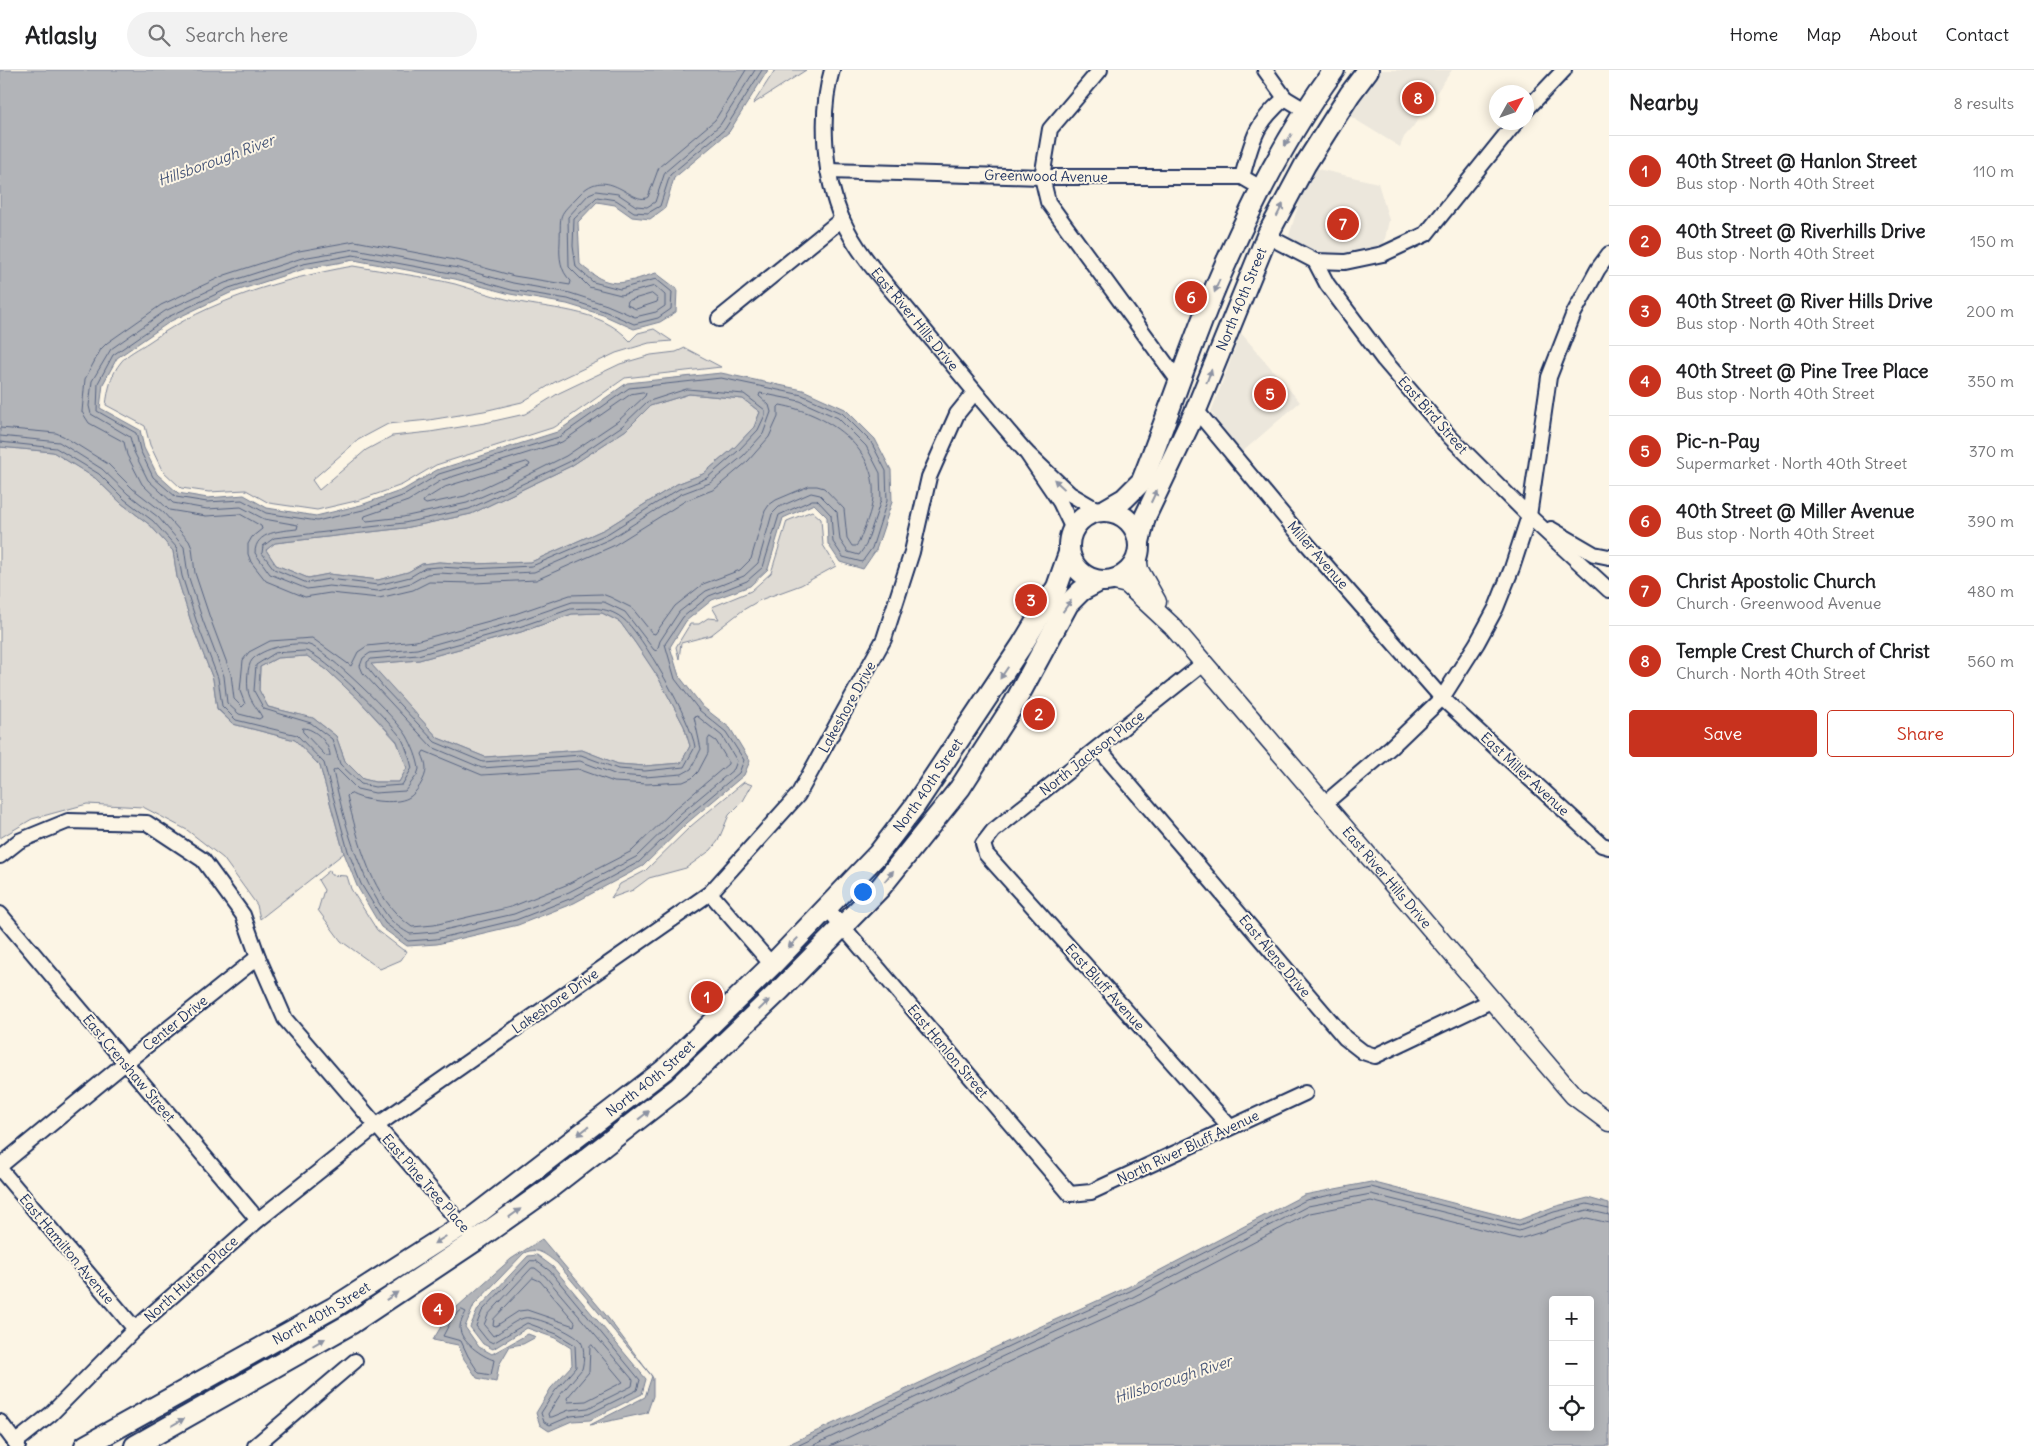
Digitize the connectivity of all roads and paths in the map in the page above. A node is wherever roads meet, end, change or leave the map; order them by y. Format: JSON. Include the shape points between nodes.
{"nodes":[{"id":1,"x":832,"y":70,"type":"edge"},
{"id":2,"x":1100,"y":70,"type":"edge"},
{"id":3,"x":1265,"y":70,"type":"edge"},
{"id":4,"x":1334,"y":70,"type":"edge"},
{"id":5,"x":1368,"y":70,"type":"edge"},
{"id":6,"x":1564,"y":70,"type":"edge"},
{"id":7,"x":1285,"y":98,"type":"junction"},
{"id":8,"x":1534,"y":102,"type":"edge"},
{"id":9,"x":1305,"y":110,"type":"junction"},
{"id":10,"x":1510,"y":130,"type":"edge"},
{"id":11,"x":828,"y":172,"type":"junction"},
{"id":12,"x":1042,"y":177,"type":"junction"},
{"id":13,"x":1242,"y":177,"type":"junction"},
{"id":14,"x":1261,"y":188,"type":"junction"},
{"id":15,"x":842,"y":219,"type":"junction"},
{"id":16,"x":1267,"y":236,"type":"junction"},
{"id":17,"x":1609,"y":254,"type":"edge"},
{"id":18,"x":1314,"y":261,"type":"junction"},
{"id":19,"x":720,"y":319,"type":"dead end"},
{"id":20,"x":1180,"y":383,"type":"junction"},
{"id":21,"x":974,"y":393,"type":"junction"},
{"id":22,"x":1196,"y":410,"type":"junction"},
{"id":23,"x":1026,"y":452,"type":"junction"},
{"id":24,"x":1102,"y":510,"type":"junction"},
{"id":25,"x":1529,"y":516,"type":"junction"},
{"id":26,"x":1072,"y":529,"type":"junction"},
{"id":27,"x":1138,"y":549,"type":"junction"},
{"id":28,"x":1069,"y":553,"type":"junction"},
{"id":29,"x":1609,"y":557,"type":"edge"},
{"id":30,"x":1105,"y":580,"type":"junction"},
{"id":31,"x":1609,"y":590,"type":"edge"},
{"id":32,"x":1172,"y":626,"type":"junction"},
{"id":33,"x":1204,"y":664,"type":"junction"},
{"id":34,"x":1442,"y":698,"type":"junction"},
{"id":35,"x":1099,"y":749,"type":"junction"},
{"id":36,"x":1323,"y":804,"type":"junction"},
{"id":37,"x":983,"y":844,"type":"joint"},
{"id":38,"x":1605,"y":846,"type":"edge"},
{"id":39,"x":0,"y":856,"type":"edge"},
{"id":40,"x":1609,"y":858,"type":"edge"},
{"id":41,"x":710,"y":893,"type":"junction"},
{"id":42,"x":827,"y":908,"type":"junction"},
{"id":43,"x":0,"y":914,"type":"edge"},
{"id":44,"x":842,"y":927,"type":"junction"},
{"id":45,"x":258,"y":957,"type":"junction"},
{"id":46,"x":772,"y":966,"type":"junction"},
{"id":47,"x":1491,"y":1001,"type":"junction"},
{"id":48,"x":124,"y":1063,"type":"junction"},
{"id":49,"x":664,"y":1070,"type":"junction"},
{"id":50,"x":678,"y":1088,"type":"junction"},
{"id":51,"x":1305,"y":1093,"type":"dead end"},
{"id":52,"x":1609,"y":1122,"type":"edge"},
{"id":53,"x":376,"y":1126,"type":"junction"},
{"id":54,"x":1230,"y":1127,"type":"junction"},
{"id":55,"x":0,"y":1168,"type":"edge"},
{"id":56,"x":1070,"y":1194,"type":"joint"},
{"id":57,"x":258,"y":1220,"type":"junction"},
{"id":58,"x":463,"y":1225,"type":"junction"},
{"id":59,"x":475,"y":1241,"type":"junction"},
{"id":60,"x":135,"y":1329,"type":"junction"},
{"id":61,"x":355,"y":1361,"type":"dead end"},
{"id":62,"x":129,"y":1421,"type":"junction"},
{"id":63,"x":0,"y":1422,"type":"edge"},
{"id":64,"x":17,"y":1444,"type":"edge"},
{"id":65,"x":138,"y":1445,"type":"edge"},
{"id":66,"x":84,"y":1446,"type":"edge"},
{"id":67,"x":255,"y":1446,"type":"edge"}],
"edges":[{"from":1,"to":11,"type":"street","name":"East River Hills Drive","via":[[825,106]]},
{"from":2,"to":12,"type":"street","via":[[1050,129]]},
{"from":3,"to":7,"type":"street"},
{"from":4,"to":9,"type":"main road","name":"North 40th Street"},
{"from":16,"to":5,"type":"main road","name":"North 40th Street","one_way":true,"via":[[1305,165]]},
{"from":6,"to":8,"type":"street"},
{"from":7,"to":9,"type":"street"},
{"from":7,"to":13,"type":"street","via":[[1255,132]]},
{"from":9,"to":14,"type":"main road","name":"North 40th Street","one_way":true},
{"from":10,"to":18,"type":"street","via":[[1426,234],[1383,254],[1345,262]]},
{"from":11,"to":12,"type":"street","name":"Greenwood Avenue"},
{"from":11,"to":15,"type":"street","name":"East River Hills Drive"},
{"from":12,"to":13,"type":"street","name":"Greenwood Avenue"},
{"from":12,"to":20,"type":"street","via":[[1048,202]]},
{"from":13,"to":14,"type":"street"},
{"from":14,"to":20,"type":"main road","name":"North 40th Street","one_way":true,"via":[[1221,273]]},
{"from":15,"to":19,"type":"street"},
{"from":15,"to":21,"type":"street","name":"East River Hills Drive","via":[[857,248]]},
{"from":16,"to":18,"type":"street"},
{"from":22,"to":16,"type":"main road","name":"North 40th Street","one_way":true},
{"from":17,"to":25,"type":"street","via":[[1574,313],[1550,377]]},
{"from":18,"to":25,"type":"street","name":"East Bird Street","via":[[1327,284],[1390,367],[1450,437]]},
{"from":20,"to":24,"type":"main road","name":"North 40th Street","via":[[1142,481],[1124,499]]},
{"from":21,"to":23,"type":"street","name":"East River Hills Drive"},
{"from":21,"to":41,"type":"street","name":"Lakeshore Drive","via":[[957,414],[929,477],[912,552],[884,639],[798,795]]},
{"from":27,"to":22,"type":"main road","name":"North 40th Street","one_way":true,"via":[[1145,517]]},
{"from":22,"to":34,"type":"street","name":"Miller Avenue","via":[[1308,545]]},
{"from":24,"to":23,"type":"street","name":"East River Hills Drive","one_way":true,"via":[[1070,494]]},
{"from":23,"to":26,"type":"street","name":"East River Hills Drive","via":[[1060,502]]},
{"from":24,"to":26,"type":"main road","via":[[1087,514]]},
{"from":24,"to":27,"type":"main road","via":[[1128,520],[1135,530]]},
{"from":25,"to":29,"type":"street","via":[[1594,554]]},
{"from":25,"to":31,"type":"street","name":"East Bird Street"},
{"from":25,"to":34,"type":"street","via":[[1496,608]]},
{"from":26,"to":28,"type":"main road"},
{"from":27,"to":30,"type":"main road","via":[[1126,573]]},
{"from":27,"to":32,"type":"street","name":"East River Hills Drive","via":[[1139,570]]},
{"from":28,"to":30,"type":"main road","via":[[1078,570],[1087,577]]},
{"from":28,"to":42,"type":"main road","name":"North 40th Street","one_way":true,"via":[[1057,587],[1022,645],[914,806],[878,854]]},
{"from":30,"to":32,"type":"street","name":"East River Hills Drive","via":[[1127,584]]},
{"from":44,"to":30,"type":"main road","name":"North 40th Street","one_way":true,"via":[[880,888],[960,788],[1014,704],[1068,604],[1081,591]]},
{"from":32,"to":33,"type":"street","name":"East River Hills Drive"},
{"from":33,"to":35,"type":"street","name":"North Jackson Place"},
{"from":33,"to":36,"type":"street","name":"East River Hills Drive"},
{"from":34,"to":36,"type":"street","via":[[1391,747]]},
{"from":34,"to":38,"type":"street","name":"East Miller Avenue"},
{"from":35,"to":37,"type":"street","name":"North Jackson Place","via":[[993,831]]},
{"from":35,"to":47,"type":"street","name":"East Alene Drive","via":[[1345,1038],[1363,1052],[1375,1056]]},
{"from":36,"to":47,"type":"street","name":"East River Hills Drive"},
{"from":37,"to":54,"type":"street","name":"East Bluff Avenue","via":[[986,854]]},
{"from":38,"to":40,"type":"street"},
{"from":39,"to":45,"type":"street","via":[[19,841],[68,821],[147,823],[203,860],[243,915]]},
{"from":41,"to":46,"type":"street"},
{"from":41,"to":53,"type":"street","name":"Lakeshore Drive"},
{"from":42,"to":44,"type":"street","name":"East Hanlon Street"},
{"from":42,"to":46,"type":"main road","name":"North 40th Street","one_way":true},
{"from":43,"to":48,"type":"street","name":"East Crenshaw Street"},
{"from":50,"to":44,"type":"main road","name":"North 40th Street","one_way":true},
{"from":44,"to":56,"type":"street","name":"East Hanlon Street"},
{"from":45,"to":48,"type":"street","name":"Center Drive"},
{"from":45,"to":53,"type":"street","via":[[286,1019]]},
{"from":46,"to":49,"type":"main road","name":"North 40th Street"},
{"from":47,"to":52,"type":"street","name":"East River Hills Drive","via":[[1573,1095]]},
{"from":48,"to":55,"type":"street","name":"Center Drive"},
{"from":48,"to":57,"type":"street","name":"East Crenshaw Street"},
{"from":49,"to":50,"type":"main road"},
{"from":49,"to":58,"type":"main road","name":"North 40th Street","one_way":true},
{"from":59,"to":50,"type":"main road","name":"North 40th Street","one_way":true,"via":[[551,1187]]},
{"from":51,"to":54,"type":"street","name":"North River Bluff Avenue"},
{"from":53,"to":57,"type":"street","name":"North Hutton Place"},
{"from":53,"to":58,"type":"street","name":"East Pine Tree Place"},
{"from":54,"to":56,"type":"street","name":"North River Bluff Avenue","via":[[1091,1192]]},
{"from":55,"to":60,"type":"street","name":"East Hamilton Avenue"},
{"from":57,"to":60,"type":"street","name":"North Hutton Place"},
{"from":58,"to":59,"type":"street","name":"East Pine Tree Place"},
{"from":58,"to":62,"type":"main road","name":"North 40th Street","one_way":true,"via":[[333,1308]]},
{"from":65,"to":59,"type":"main road","name":"North 40th Street","one_way":true,"via":[[352,1323]]},
{"from":60,"to":64,"type":"street","name":"North Hutton Place","via":[[52,1414]]},
{"from":61,"to":67,"type":"street"},
{"from":62,"to":65,"type":"street"},
{"from":62,"to":66,"type":"main road","name":"North 40th Street"},
{"from":63,"to":64,"type":"street"}]}
